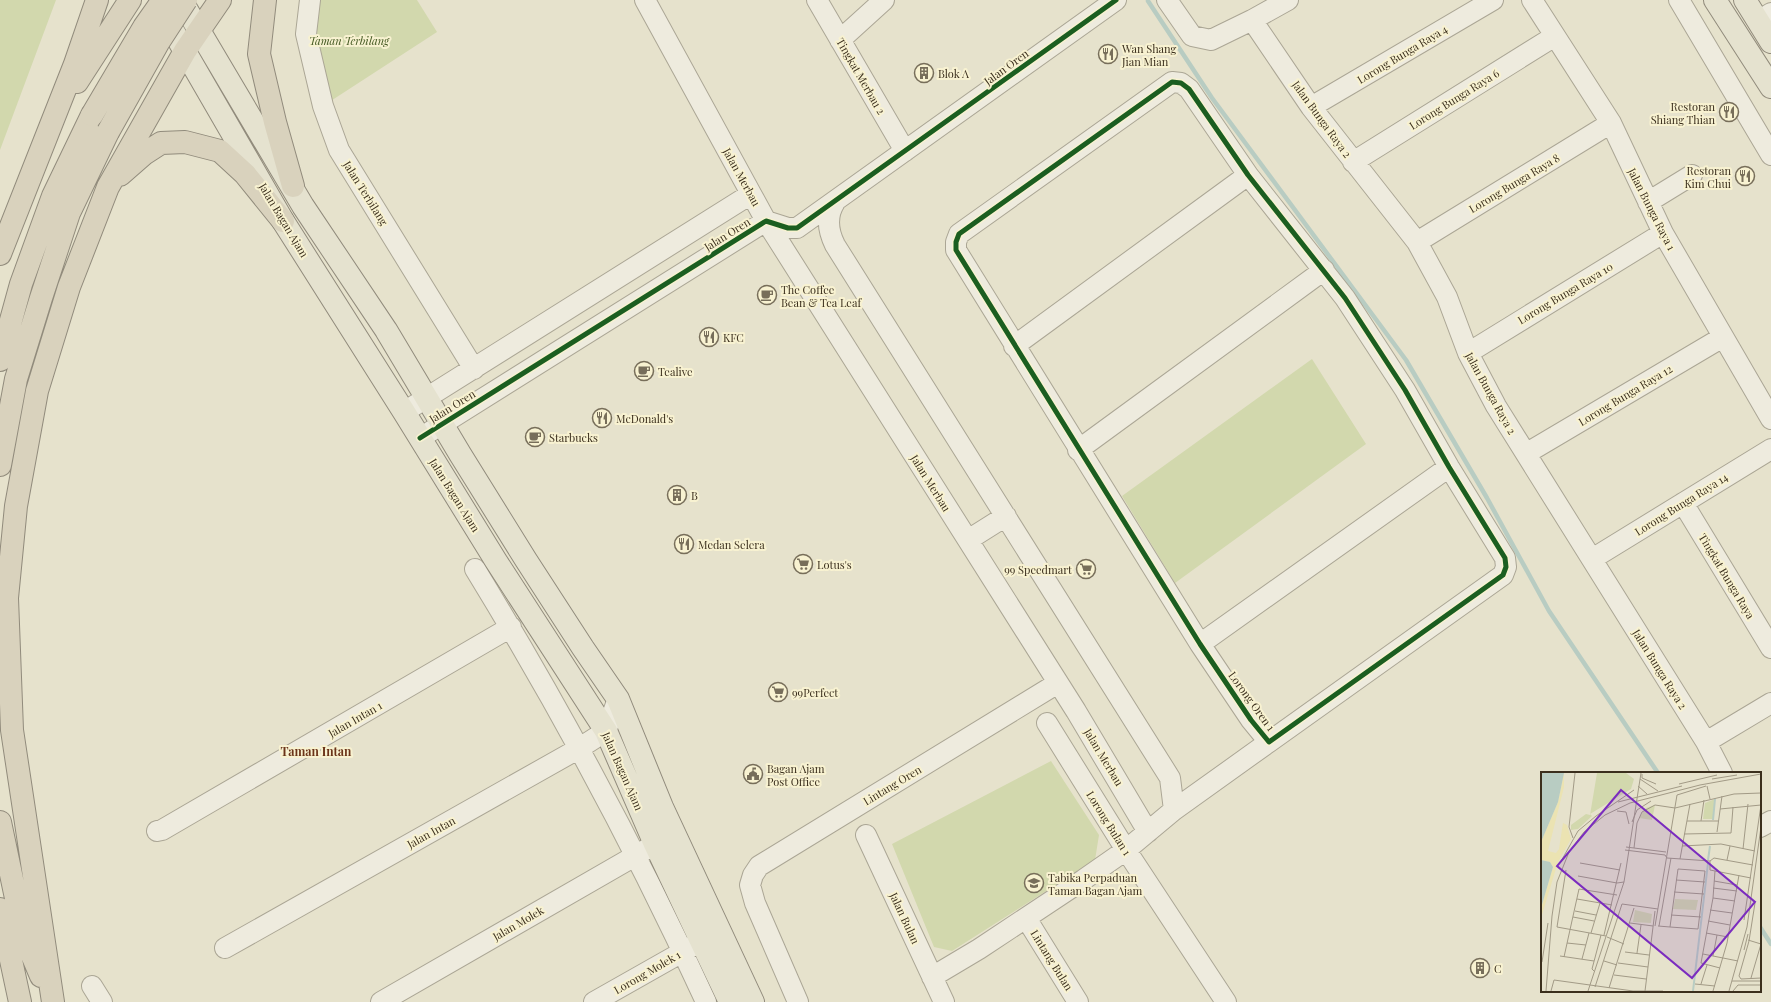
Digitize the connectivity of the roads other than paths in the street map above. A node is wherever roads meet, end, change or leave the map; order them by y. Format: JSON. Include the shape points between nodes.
{"nodes":[{"id":1,"x":97,"y":0,"type":"edge"},
{"id":2,"x":130,"y":0,"type":"edge"},
{"id":3,"x":155,"y":0,"type":"edge"},
{"id":4,"x":163,"y":0,"type":"edge"},
{"id":5,"x":181,"y":0,"type":"edge"},
{"id":6,"x":186,"y":0,"type":"edge"},
{"id":7,"x":220,"y":0,"type":"edge"},
{"id":8,"x":265,"y":0,"type":"edge"},
{"id":9,"x":310,"y":0,"type":"edge"},
{"id":10,"x":645,"y":0,"type":"edge"},
{"id":11,"x":817,"y":0,"type":"edge"},
{"id":12,"x":884,"y":0,"type":"edge"},
{"id":13,"x":1116,"y":0,"type":"edge"},
{"id":14,"x":1167,"y":0,"type":"edge"},
{"id":15,"x":1288,"y":0,"type":"edge"},
{"id":16,"x":1493,"y":0,"type":"edge"},
{"id":17,"x":1532,"y":0,"type":"edge"},
{"id":18,"x":1679,"y":0,"type":"edge"},
{"id":19,"x":1715,"y":0,"type":"edge"},
{"id":20,"x":1745,"y":0,"type":"edge"},
{"id":21,"x":1765,"y":17,"type":"edge"},
{"id":22,"x":1252,"y":20,"type":"junction"},
{"id":23,"x":199,"y":30,"type":"junction"},
{"id":24,"x":1555,"y":36,"type":"junction"},
{"id":25,"x":840,"y":40,"type":"junction"},
{"id":26,"x":1771,"y":40,"type":"edge"},
{"id":27,"x":184,"y":51,"type":"junction"},
{"id":28,"x":87,"y":67,"type":"junction"},
{"id":29,"x":1771,"y":87,"type":"edge"},
{"id":30,"x":1311,"y":107,"type":"junction"},
{"id":31,"x":151,"y":109,"type":"junction"},
{"id":32,"x":53,"y":120,"type":"junction"},
{"id":33,"x":1611,"y":124,"type":"junction"},
{"id":34,"x":905,"y":152,"type":"junction"},
{"id":35,"x":1771,"y":155,"type":"edge"},
{"id":36,"x":1353,"y":162,"type":"junction"},
{"id":37,"x":1248,"y":175,"type":"junction"},
{"id":38,"x":1692,"y":175,"type":"dead end"},
{"id":39,"x":293,"y":186,"type":"junction"},
{"id":40,"x":108,"y":187,"type":"junction"},
{"id":41,"x":751,"y":194,"type":"junction"},
{"id":42,"x":835,"y":202,"type":"junction"},
{"id":43,"x":1648,"y":202,"type":"junction"},
{"id":44,"x":283,"y":221,"type":"junction"},
{"id":45,"x":766,"y":221,"type":"junction"},
{"id":46,"x":1663,"y":233,"type":"junction"},
{"id":47,"x":1417,"y":242,"type":"junction"},
{"id":48,"x":0,"y":254,"type":"edge"},
{"id":49,"x":653,"y":256,"type":"junction"},
{"id":50,"x":1324,"y":270,"type":"junction"},
{"id":51,"x":669,"y":282,"type":"junction"},
{"id":52,"x":1723,"y":337,"type":"junction"},
{"id":53,"x":1014,"y":346,"type":"junction"},
{"id":54,"x":1468,"y":353,"type":"junction"},
{"id":55,"x":0,"y":360,"type":"edge"},
{"id":56,"x":474,"y":368,"type":"junction"},
{"id":57,"x":427,"y":398,"type":"junction"},
{"id":58,"x":404,"y":412,"type":"junction"},
{"id":59,"x":1771,"y":419,"type":"edge"},
{"id":60,"x":443,"y":424,"type":"junction"},
{"id":61,"x":420,"y":438,"type":"junction"},
{"id":62,"x":1771,"y":449,"type":"edge"},
{"id":63,"x":1078,"y":450,"type":"junction"},
{"id":64,"x":1527,"y":453,"type":"junction"},
{"id":65,"x":0,"y":465,"type":"edge"},
{"id":66,"x":1449,"y":467,"type":"junction"},
{"id":67,"x":1683,"y":503,"type":"junction"},
{"id":68,"x":1006,"y":516,"type":"junction"},
{"id":69,"x":968,"y":540,"type":"junction"},
{"id":70,"x":1592,"y":560,"type":"junction"},
{"id":71,"x":475,"y":569,"type":"dead end"},
{"id":72,"x":511,"y":627,"type":"junction"},
{"id":73,"x":1200,"y":644,"type":"junction"},
{"id":74,"x":1771,"y":648,"type":"edge"},
{"id":75,"x":1058,"y":683,"type":"junction"},
{"id":76,"x":618,"y":699,"type":"junction"},
{"id":77,"x":1771,"y":703,"type":"edge"},
{"id":78,"x":1047,"y":723,"type":"dead end"},
{"id":79,"x":606,"y":731,"type":"junction"},
{"id":80,"x":1270,"y":742,"type":"junction"},
{"id":81,"x":1706,"y":742,"type":"junction"},
{"id":82,"x":578,"y":749,"type":"junction"},
{"id":83,"x":1721,"y":772,"type":"edge"},
{"id":84,"x":1174,"y":810,"type":"junction"},
{"id":85,"x":1771,"y":821,"type":"edge"},
{"id":86,"x":0,"y":822,"type":"edge"},
{"id":87,"x":1761,"y":826,"type":"edge"},
{"id":88,"x":157,"y":831,"type":"dead end"},
{"id":89,"x":1148,"y":832,"type":"junction"},
{"id":90,"x":866,"y":835,"type":"dead end"},
{"id":91,"x":655,"y":844,"type":"junction"},
{"id":92,"x":1126,"y":850,"type":"junction"},
{"id":93,"x":635,"y":856,"type":"junction"},
{"id":94,"x":0,"y":909,"type":"edge"},
{"id":95,"x":1026,"y":918,"type":"junction"},
{"id":96,"x":692,"y":946,"type":"junction"},
{"id":97,"x":225,"y":948,"type":"dead end"},
{"id":98,"x":0,"y":959,"type":"edge"},
{"id":99,"x":932,"y":977,"type":"junction"},
{"id":100,"x":19,"y":1002,"type":"edge"},
{"id":101,"x":52,"y":1002,"type":"edge"},
{"id":102,"x":381,"y":1002,"type":"edge"},
{"id":103,"x":594,"y":1002,"type":"edge"},
{"id":104,"x":706,"y":1002,"type":"edge"},
{"id":105,"x":730,"y":1002,"type":"edge"},
{"id":106,"x":753,"y":1002,"type":"edge"},
{"id":107,"x":798,"y":1002,"type":"edge"},
{"id":108,"x":944,"y":1002,"type":"edge"},
{"id":109,"x":1078,"y":1002,"type":"edge"},
{"id":110,"x":1226,"y":1002,"type":"edge"}],
"edges":[{"from":1,"to":32,"type":"highway"},
{"from":2,"to":28,"type":"highway"},
{"from":3,"to":27,"type":"main road","name":"Jalan Bagan Ajam"},
{"from":4,"to":55,"type":"highway","bridge":true,"via":[[144,27],[92,116],[51,203],[21,284]]},
{"from":5,"to":23,"type":"main road","name":"Jalan Bagan Ajam"},
{"from":6,"to":65,"type":"highway","bridge":true,"via":[[158,43],[108,132],[69,213],[16,379]]},
{"from":7,"to":23,"type":"highway"},
{"from":8,"to":39,"type":"highway","via":[[259,54]]},
{"from":9,"to":56,"type":"street","name":"Jalan Terbilang","via":[[306,34],[323,106],[339,150]]},
{"from":10,"to":41,"type":"street","name":"Jalan Merbau"},
{"from":11,"to":25,"type":"street","name":"Tingkat Merbau 2"},
{"from":12,"to":25,"type":"street"},
{"from":13,"to":34,"type":"street","name":"Jalan Oren"},
{"from":14,"to":22,"type":"street","via":[[1192,36],[1211,40]]},
{"from":15,"to":22,"type":"street"},
{"from":16,"to":30,"type":"street","name":"Lorong Bunga Raya 4"},
{"from":17,"to":24,"type":"street","name":"Jalan Bunga Raya 1"},
{"from":18,"to":35,"type":"street"},
{"from":19,"to":29,"type":"main road"},
{"from":20,"to":21,"type":"main road"},
{"from":21,"to":26,"type":"main road"},
{"from":22,"to":30,"type":"street","name":"Jalan Bunga Raya 2"},
{"from":23,"to":27,"type":"highway"},
{"from":23,"to":39,"type":"main road","name":"Jalan Bagan Ajam"},
{"from":24,"to":33,"type":"street","name":"Jalan Bunga Raya 1"},
{"from":24,"to":36,"type":"street","name":"Lorong Bunga Raya 6"},
{"from":25,"to":34,"type":"street","name":"Tingkat Merbau 2"},
{"from":27,"to":31,"type":"highway"},
{"from":27,"to":44,"type":"main road","name":"Jalan Bagan Ajam"},
{"from":28,"to":31,"type":"highway","via":[[103,50],[113,44],[125,43],[147,52],[158,73]]},
{"from":28,"to":32,"type":"highway"},
{"from":30,"to":36,"type":"street","name":"Jalan Bunga Raya 2"},
{"from":31,"to":40,"type":"highway"},
{"from":32,"to":48,"type":"highway"},
{"from":33,"to":43,"type":"street","name":"Jalan Bunga Raya 1"},
{"from":33,"to":47,"type":"street","name":"Lorong Bunga Raya 8"},
{"from":34,"to":42,"type":"street","name":"Jalan Oren"},
{"from":36,"to":47,"type":"street","name":"Jalan Bunga Raya 2"},
{"from":37,"to":50,"type":"street"},
{"from":37,"to":53,"type":"street"},
{"from":37,"to":53,"type":"street","name":"Lorong Oren 1","via":[[1189,89],[1181,83],[1172,82],[959,234],[956,250]]},
{"from":38,"to":43,"type":"street"},
{"from":39,"to":57,"type":"main road","name":"Jalan Bagan Ajam","via":[[303,206],[386,330]]},
{"from":40,"to":44,"type":"highway","via":[[144,154],[161,143],[185,142],[220,151],[245,174]]},
{"from":40,"to":101,"type":"highway","via":[[69,287],[37,391],[16,506],[7,598],[12,730]]},
{"from":41,"to":45,"type":"street","name":"Jalan Merbau"},
{"from":41,"to":49,"type":"street","name":"Jalan Oren"},
{"from":42,"to":45,"type":"street","name":"Jalan Oren","via":[[796,228]]},
{"from":42,"to":68,"type":"street","via":[[830,210],[829,226],[835,245]]},
{"from":43,"to":46,"type":"street","name":"Jalan Bunga Raya 1"},
{"from":44,"to":58,"type":"main road","name":"Jalan Bagan Ajam"},
{"from":45,"to":51,"type":"street","name":"Jalan Oren"},
{"from":45,"to":69,"type":"street","name":"Jalan Merbau"},
{"from":46,"to":52,"type":"street","name":"Jalan Bunga Raya 1"},
{"from":46,"to":54,"type":"street","name":"Lorong Bunga Raya 10"},
{"from":47,"to":54,"type":"street","name":"Jalan Bunga Raya 2","via":[[1447,297]]},
{"from":49,"to":51,"type":"street"},
{"from":49,"to":56,"type":"street","name":"Jalan Oren"},
{"from":50,"to":63,"type":"street"},
{"from":50,"to":66,"type":"street","via":[[1405,390]]},
{"from":51,"to":60,"type":"street","name":"Jalan Oren"},
{"from":52,"to":59,"type":"street","name":"Jalan Bunga Raya 1"},
{"from":52,"to":64,"type":"street","name":"Lorong Bunga Raya 12"},
{"from":53,"to":63,"type":"street","name":"Lorong Oren 1"},
{"from":54,"to":64,"type":"street","name":"Jalan Bunga Raya 2","via":[[1496,406]]},
{"from":56,"to":57,"type":"street","name":"Jalan Oren"},
{"from":57,"to":58,"type":"street","name":"Jalan Oren"},
{"from":57,"to":60,"type":"main road","name":"Jalan Bagan Ajam"},
{"from":58,"to":61,"type":"main road","name":"Jalan Bagan Ajam"},
{"from":60,"to":61,"type":"street","name":"Jalan Oren"},
{"from":60,"to":76,"type":"main road","name":"Jalan Bagan Ajam","via":[[534,572]]},
{"from":61,"to":79,"type":"main road","name":"Jalan Bagan Ajam"},
{"from":62,"to":67,"type":"street","name":"Lorong Bunga Raya 14"},
{"from":63,"to":73,"type":"street","name":"Lorong Oren 1"},
{"from":64,"to":70,"type":"street","name":"Jalan Bunga Raya 2"},
{"from":66,"to":73,"type":"street"},
{"from":66,"to":80,"type":"street","name":"Lorong Oren 1","via":[[1505,558],[1506,567],[1503,575]]},
{"from":67,"to":70,"type":"street","name":"Lorong Bunga Raya 14"},
{"from":67,"to":74,"type":"street","name":"Tingkat Bunga Raya"},
{"from":68,"to":69,"type":"street"},
{"from":68,"to":84,"type":"street","via":[[1170,778]]},
{"from":69,"to":75,"type":"street","name":"Jalan Merbau"},
{"from":70,"to":81,"type":"street","name":"Jalan Bunga Raya 2"},
{"from":71,"to":72,"type":"street"},
{"from":72,"to":82,"type":"street"},
{"from":72,"to":88,"type":"street","name":"Jalan Intan 1"},
{"from":73,"to":80,"type":"street","name":"Lorong Oren 1","via":[[1251,720]]},
{"from":75,"to":89,"type":"street","name":"Jalan Merbau"},
{"from":75,"to":107,"type":"street","name":"Lintang Oren","via":[[759,866],[750,885],[755,903]]},
{"from":76,"to":79,"type":"street"},
{"from":76,"to":106,"type":"main road","name":"Jalan Bagan Ajam","via":[[662,807]]},
{"from":77,"to":81,"type":"street"},
{"from":78,"to":92,"type":"street","name":"Lorong Bulan 1"},
{"from":79,"to":82,"type":"street","name":"Jalan Intan"},
{"from":79,"to":91,"type":"main road","name":"Jalan Bagan Ajam"},
{"from":80,"to":84,"type":"street"},
{"from":81,"to":83,"type":"street","name":"Jalan Bunga Raya 2"},
{"from":82,"to":93,"type":"street"},
{"from":82,"to":97,"type":"street","name":"Jalan Intan"},
{"from":84,"to":89,"type":"street"},
{"from":85,"to":87,"type":"street"},
{"from":86,"to":101,"type":"highway","via":[[24,936]]},
{"from":89,"to":92,"type":"street"},
{"from":90,"to":99,"type":"street","name":"Jalan Bulan"},
{"from":91,"to":93,"type":"street","name":"Jalan Molek"},
{"from":91,"to":96,"type":"main road","name":"Jalan Bagan Ajam"},
{"from":92,"to":95,"type":"street"},
{"from":92,"to":110,"type":"street","name":"Lorong Bulan 1"},
{"from":93,"to":96,"type":"street"},
{"from":93,"to":102,"type":"street","name":"Jalan Molek"},
{"from":94,"to":100,"type":"highway"},
{"from":95,"to":99,"type":"street"},
{"from":95,"to":109,"type":"street","name":"Lintang Bulan"},
{"from":96,"to":103,"type":"street","name":"Lorong Molek 1"},
{"from":96,"to":104,"type":"street"},
{"from":96,"to":105,"type":"main road","name":"Jalan Bagan Ajam"},
{"from":98,"to":100,"type":"highway"},
{"from":99,"to":108,"type":"street","name":"Jalan Bulan"}]}
